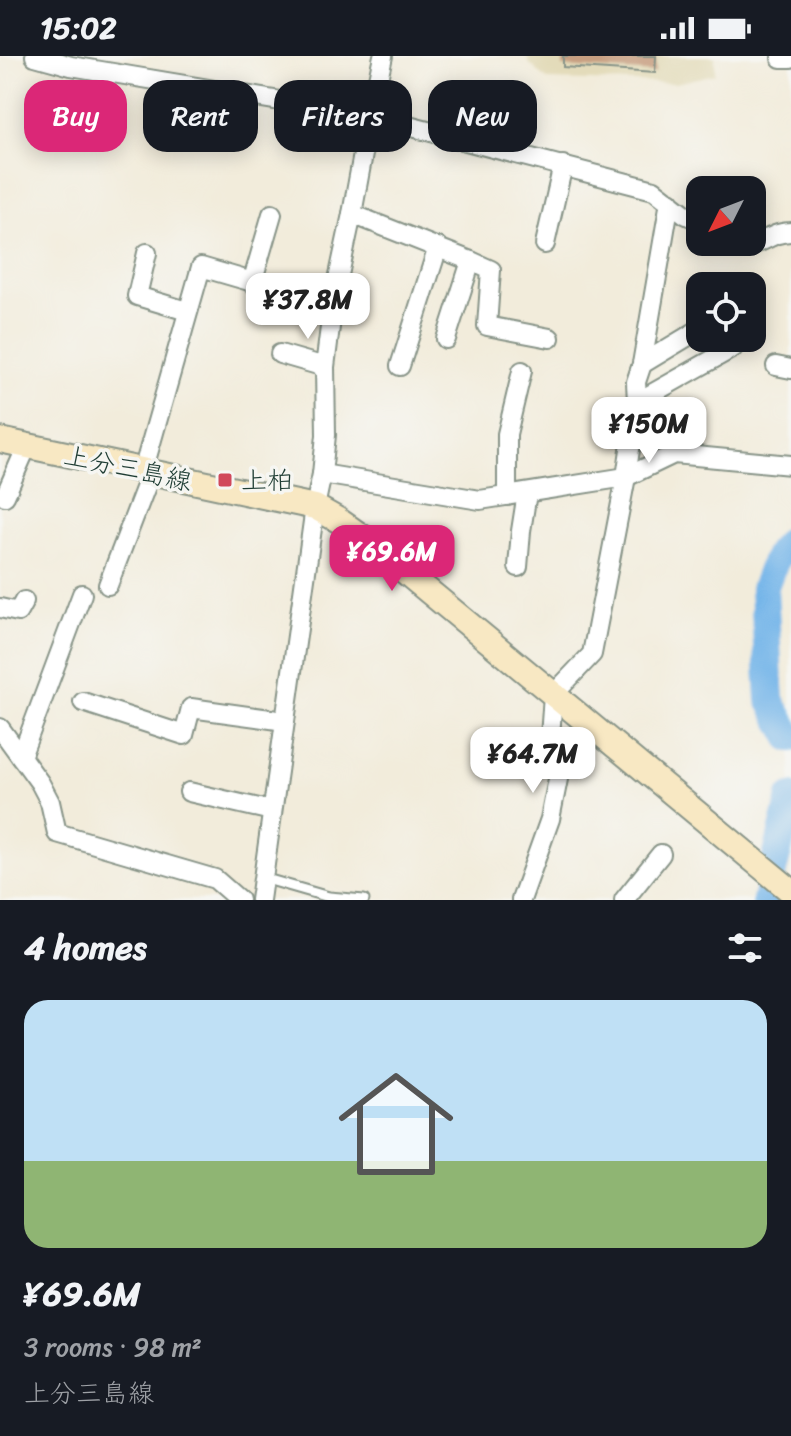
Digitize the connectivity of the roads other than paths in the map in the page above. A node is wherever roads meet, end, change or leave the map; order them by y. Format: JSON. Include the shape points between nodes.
{"nodes":[{"id":1,"x":35,"y":56,"type":"edge"},
{"id":2,"x":383,"y":56,"type":"edge"},
{"id":3,"x":378,"y":80,"type":"edge"},
{"id":4,"x":274,"y":100,"type":"edge"},
{"id":5,"x":412,"y":127,"type":"edge"},
{"id":6,"x":363,"y":152,"type":"edge"},
{"id":7,"x":563,"y":165,"type":"junction"},
{"id":8,"x":670,"y":201,"type":"junction"},
{"id":9,"x":272,"y":214,"type":"dead end"},
{"id":10,"x":352,"y":214,"type":"junction"},
{"id":11,"x":686,"y":214,"type":"edge"},
{"id":12,"x":791,"y":232,"type":"edge"},
{"id":13,"x":766,"y":240,"type":"edge"},
{"id":14,"x":545,"y":244,"type":"dead end"},
{"id":15,"x":438,"y":247,"type":"junction"},
{"id":16,"x":147,"y":253,"type":"dead end"},
{"id":17,"x":471,"y":261,"type":"junction"},
{"id":18,"x":252,"y":283,"type":"junction"},
{"id":19,"x":333,"y":303,"type":"junction"},
{"id":20,"x":187,"y":311,"type":"junction"},
{"id":21,"x":686,"y":337,"type":"edge"},
{"id":22,"x":550,"y":338,"type":"dead end"},
{"id":23,"x":446,"y":339,"type":"dead end"},
{"id":24,"x":726,"y":352,"type":"edge"},
{"id":25,"x":280,"y":354,"type":"dead end"},
{"id":26,"x":642,"y":364,"type":"junction"},
{"id":27,"x":400,"y":366,"type":"dead end"},
{"id":28,"x":325,"y":367,"type":"junction"},
{"id":29,"x":522,"y":371,"type":"dead end"},
{"id":30,"x":637,"y":402,"type":"junction"},
{"id":31,"x":0,"y":440,"type":"edge"},
{"id":32,"x":27,"y":446,"type":"junction"},
{"id":33,"x":791,"y":465,"type":"edge"},
{"id":34,"x":147,"y":472,"type":"junction"},
{"id":35,"x":322,"y":474,"type":"junction"},
{"id":36,"x":626,"y":477,"type":"junction"},
{"id":37,"x":527,"y":493,"type":"junction"},
{"id":38,"x":5,"y":496,"type":"dead end"},
{"id":39,"x":507,"y":496,"type":"junction"},
{"id":40,"x":315,"y":507,"type":"junction"},
{"id":41,"x":518,"y":567,"type":"dead end"},
{"id":42,"x":108,"y":585,"type":"dead end"},
{"id":43,"x":82,"y":594,"type":"dead end"},
{"id":44,"x":24,"y":601,"type":"dead end"},
{"id":45,"x":0,"y":608,"type":"edge"},
{"id":46,"x":553,"y":695,"type":"junction"},
{"id":47,"x":83,"y":702,"type":"dead end"},
{"id":48,"x":285,"y":721,"type":"junction"},
{"id":49,"x":0,"y":728,"type":"edge"},
{"id":50,"x":21,"y":757,"type":"junction"},
{"id":51,"x":189,"y":792,"type":"dead end"},
{"id":52,"x":272,"y":811,"type":"junction"},
{"id":53,"x":661,"y":854,"type":"dead end"},
{"id":54,"x":263,"y":878,"type":"junction"},
{"id":55,"x":785,"y":884,"type":"edge"},
{"id":56,"x":239,"y":900,"type":"edge"},
{"id":57,"x":260,"y":900,"type":"edge"},
{"id":58,"x":364,"y":900,"type":"edge"},
{"id":59,"x":521,"y":900,"type":"edge"},
{"id":60,"x":624,"y":900,"type":"edge"}],
"edges":[{"from":1,"to":4,"type":"street"},
{"from":2,"to":3,"type":"street"},
{"from":5,"to":7,"type":"street"},
{"from":6,"to":10,"type":"street"},
{"from":7,"to":8,"type":"street","via":[[654,190]]},
{"from":7,"to":14,"type":"street"},
{"from":8,"to":11,"type":"street"},
{"from":8,"to":26,"type":"street"},
{"from":9,"to":18,"type":"street"},
{"from":10,"to":15,"type":"street"},
{"from":10,"to":19,"type":"street"},
{"from":12,"to":13,"type":"street"},
{"from":15,"to":17,"type":"street"},
{"from":15,"to":27,"type":"street"},
{"from":16,"to":20,"type":"street","via":[[137,296]]},
{"from":17,"to":22,"type":"street","via":[[491,270],[487,326]]},
{"from":17,"to":23,"type":"street"},
{"from":18,"to":19,"type":"street"},
{"from":18,"to":20,"type":"street","via":[[201,267]]},
{"from":19,"to":28,"type":"street"},
{"from":20,"to":34,"type":"street"},
{"from":21,"to":26,"type":"street"},
{"from":24,"to":30,"type":"street"},
{"from":25,"to":28,"type":"street"},
{"from":26,"to":30,"type":"street"},
{"from":28,"to":35,"type":"street"},
{"from":29,"to":39,"type":"street","via":[[507,434]]},
{"from":30,"to":36,"type":"street"},
{"from":31,"to":32,"type":"main road","name":"上分三島線"},
{"from":32,"to":34,"type":"main road","name":"上分三島線"},
{"from":32,"to":38,"type":"street"},
{"from":33,"to":36,"type":"street","via":[[674,454]]},
{"from":34,"to":40,"type":"main road","name":"上分三島線"},
{"from":34,"to":42,"type":"street"},
{"from":35,"to":39,"type":"street","via":[[480,500]]},
{"from":35,"to":40,"type":"street"},
{"from":36,"to":37,"type":"street"},
{"from":36,"to":46,"type":"street","via":[[592,654]]},
{"from":37,"to":39,"type":"street"},
{"from":37,"to":41,"type":"street"},
{"from":40,"to":46,"type":"main road","name":"上分三島線","via":[[368,541]]},
{"from":40,"to":48,"type":"street"},
{"from":43,"to":50,"type":"street","via":[[60,629]]},
{"from":44,"to":45,"type":"street","via":[[18,612]]},
{"from":46,"to":55,"type":"main road","name":"上分三島線"},
{"from":46,"to":59,"type":"street","via":[[550,737],[559,774],[550,819]]},
{"from":47,"to":48,"type":"street","via":[[106,717],[166,737],[184,735],[191,708],[204,702]]},
{"from":48,"to":52,"type":"street"},
{"from":49,"to":50,"type":"street"},
{"from":50,"to":56,"type":"street","via":[[50,802],[57,833],[215,879]]},
{"from":51,"to":52,"type":"street"},
{"from":52,"to":54,"type":"street"},
{"from":53,"to":60,"type":"street"},
{"from":54,"to":57,"type":"street"},
{"from":54,"to":58,"type":"lane","via":[[329,897]]}]}
